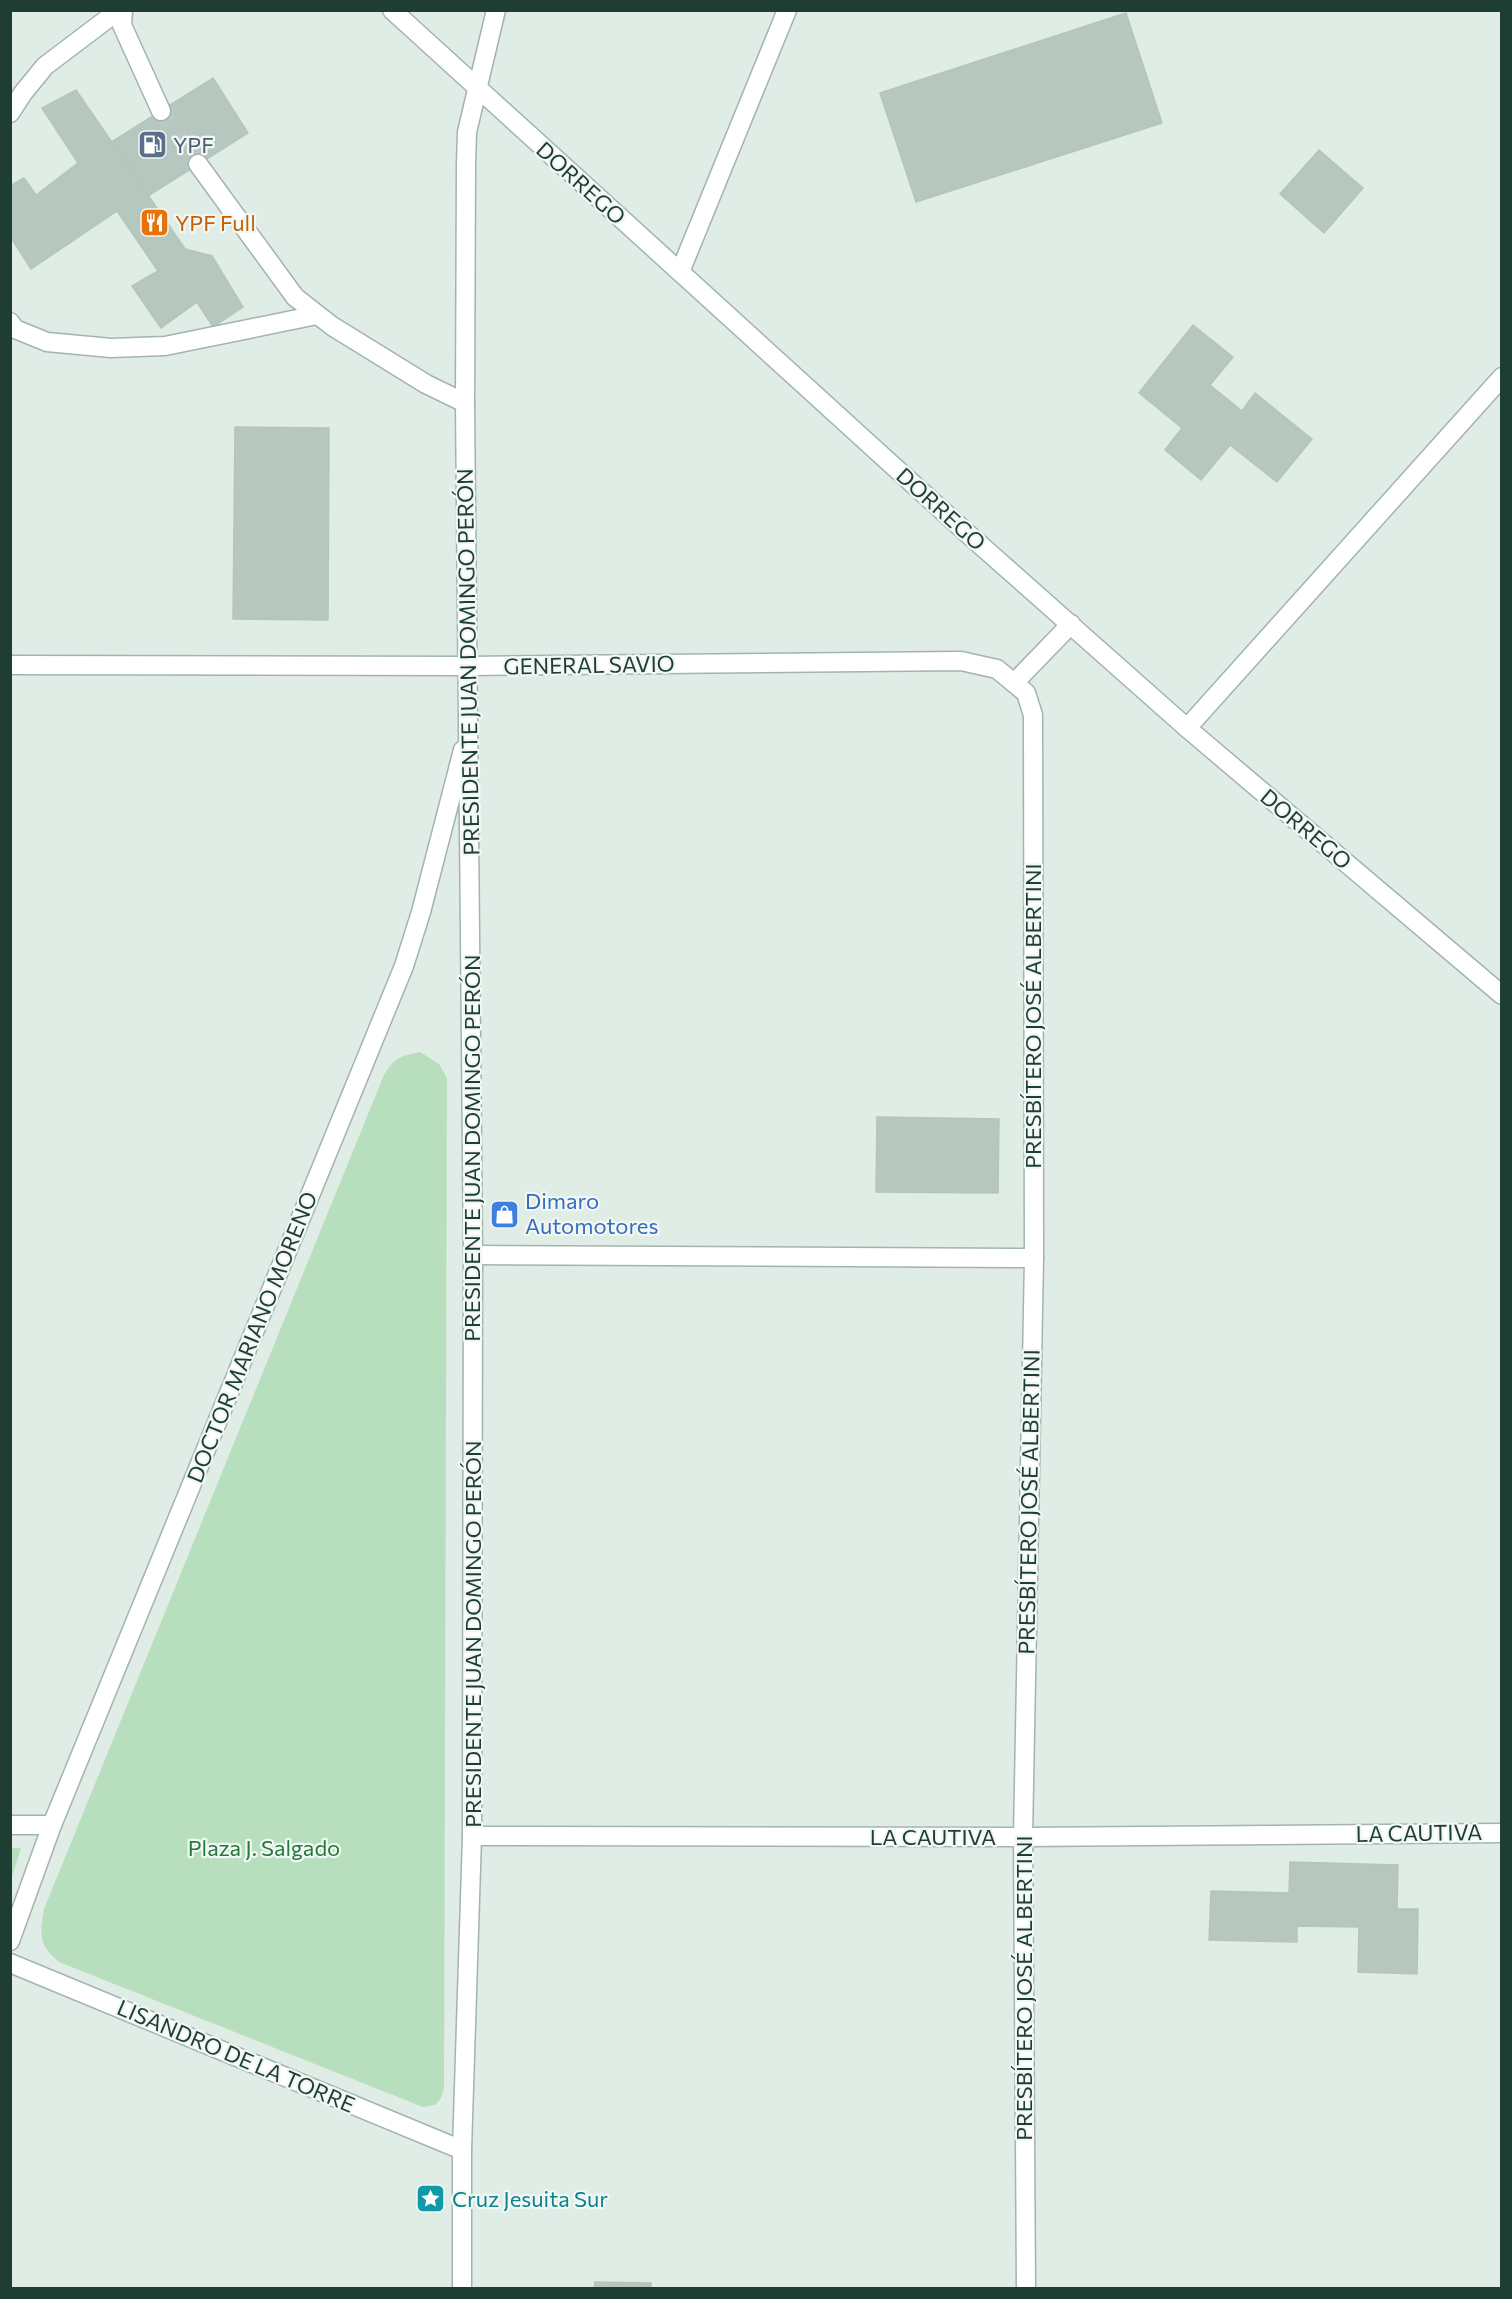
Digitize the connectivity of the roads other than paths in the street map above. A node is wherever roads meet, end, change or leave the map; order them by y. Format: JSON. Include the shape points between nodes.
{"nodes":[{"id":1,"x":119,"y":10,"type":"edge"},
{"id":2,"x":123,"y":10,"type":"edge"},
{"id":3,"x":392,"y":10,"type":"edge"},
{"id":4,"x":496,"y":10,"type":"edge"},
{"id":5,"x":787,"y":10,"type":"edge"},
{"id":6,"x":477,"y":89,"type":"junction"},
{"id":7,"x":161,"y":111,"type":"tunnel mouth"},
{"id":8,"x":10,"y":113,"type":"edge"},
{"id":9,"x":198,"y":164,"type":"tunnel mouth"},
{"id":10,"x":680,"y":272,"type":"junction"},
{"id":11,"x":317,"y":315,"type":"junction"},
{"id":12,"x":10,"y":322,"type":"edge"},
{"id":13,"x":1502,"y":377,"type":"edge"},
{"id":14,"x":465,"y":403,"type":"junction"},
{"id":15,"x":1071,"y":624,"type":"junction"},
{"id":16,"x":10,"y":665,"type":"edge"},
{"id":17,"x":468,"y":666,"type":"junction"},
{"id":18,"x":1014,"y":683,"type":"junction"},
{"id":19,"x":1033,"y":715,"type":"joint"},
{"id":20,"x":469,"y":725,"type":"junction"},
{"id":21,"x":1187,"y":728,"type":"junction"},
{"id":22,"x":1502,"y":995,"type":"edge"},
{"id":23,"x":473,"y":1255,"type":"junction"},
{"id":24,"x":1034,"y":1258,"type":"junction"},
{"id":25,"x":10,"y":1825,"type":"edge"},
{"id":26,"x":52,"y":1825,"type":"junction"},
{"id":27,"x":1502,"y":1833,"type":"edge"},
{"id":28,"x":472,"y":1836,"type":"junction"},
{"id":29,"x":1023,"y":1837,"type":"junction"},
{"id":30,"x":10,"y":1941,"type":"edge"},
{"id":31,"x":10,"y":1963,"type":"edge"},
{"id":32,"x":462,"y":2150,"type":"junction"},
{"id":33,"x":462,"y":2289,"type":"edge"},
{"id":34,"x":1026,"y":2289,"type":"edge"}],
"edges":[{"from":1,"to":8,"type":"street","via":[[45,66]]},
{"from":2,"to":7,"type":"street","via":[[122,25]]},
{"from":3,"to":6,"type":"street","name":"DORREGO"},
{"from":4,"to":6,"type":"street","name":"PRESIDENTE JUAN DOMINGO PERÓN"},
{"from":5,"to":10,"type":"street"},
{"from":6,"to":10,"type":"street","name":"DORREGO"},
{"from":6,"to":14,"type":"street","name":"PRESIDENTE JUAN DOMINGO PERÓN","via":[[467,132]]},
{"from":9,"to":11,"type":"street","via":[[295,297]]},
{"from":10,"to":15,"type":"street","name":"DORREGO"},
{"from":11,"to":12,"type":"street","via":[[165,346],[111,348],[47,342],[15,329]]},
{"from":11,"to":14,"type":"street","via":[[426,384]]},
{"from":13,"to":21,"type":"street"},
{"from":14,"to":17,"type":"street","name":"PRESIDENTE JUAN DOMINGO PERÓN"},
{"from":15,"to":18,"type":"street"},
{"from":15,"to":21,"type":"street","name":"DORREGO"},
{"from":16,"to":17,"type":"street","name":"GENERAL SAVIO"},
{"from":17,"to":18,"type":"street","name":"GENERAL SAVIO","via":[[962,661],[997,669]]},
{"from":17,"to":20,"type":"street","name":"PRESIDENTE JUAN DOMINGO PERÓN"},
{"from":18,"to":19,"type":"street","name":"GENERAL SAVIO","via":[[1026,693]]},
{"from":19,"to":24,"type":"street","name":"PRESBÍTERO JOSÉ ALBERTINI"},
{"from":20,"to":23,"type":"street","name":"PRESIDENTE JUAN DOMINGO PERÓN"},
{"from":20,"to":26,"type":"street","name":"DOCTOR MARIANO MORENO","via":[[404,966]]},
{"from":21,"to":22,"type":"street","name":"DORREGO"},
{"from":23,"to":24,"type":"street"},
{"from":23,"to":28,"type":"street","name":"PRESIDENTE JUAN DOMINGO PERÓN"},
{"from":24,"to":29,"type":"street","name":"PRESBÍTERO JOSÉ ALBERTINI"},
{"from":25,"to":26,"type":"street"},
{"from":26,"to":30,"type":"street","name":"DOCTOR MARIANO MORENO"},
{"from":27,"to":29,"type":"street","name":"LA CAUTIVA"},
{"from":28,"to":29,"type":"street","name":"LA CAUTIVA"},
{"from":28,"to":32,"type":"street","name":"PRESIDENTE JUAN DOMINGO PERÓN"},
{"from":29,"to":34,"type":"street","name":"PRESBÍTERO JOSÉ ALBERTINI"},
{"from":31,"to":32,"type":"street","name":"LISANDRO DE LA TORRE"},
{"from":32,"to":33,"type":"street","name":"PRESIDENTE JUAN DOMINGO PERÓN"}]}
